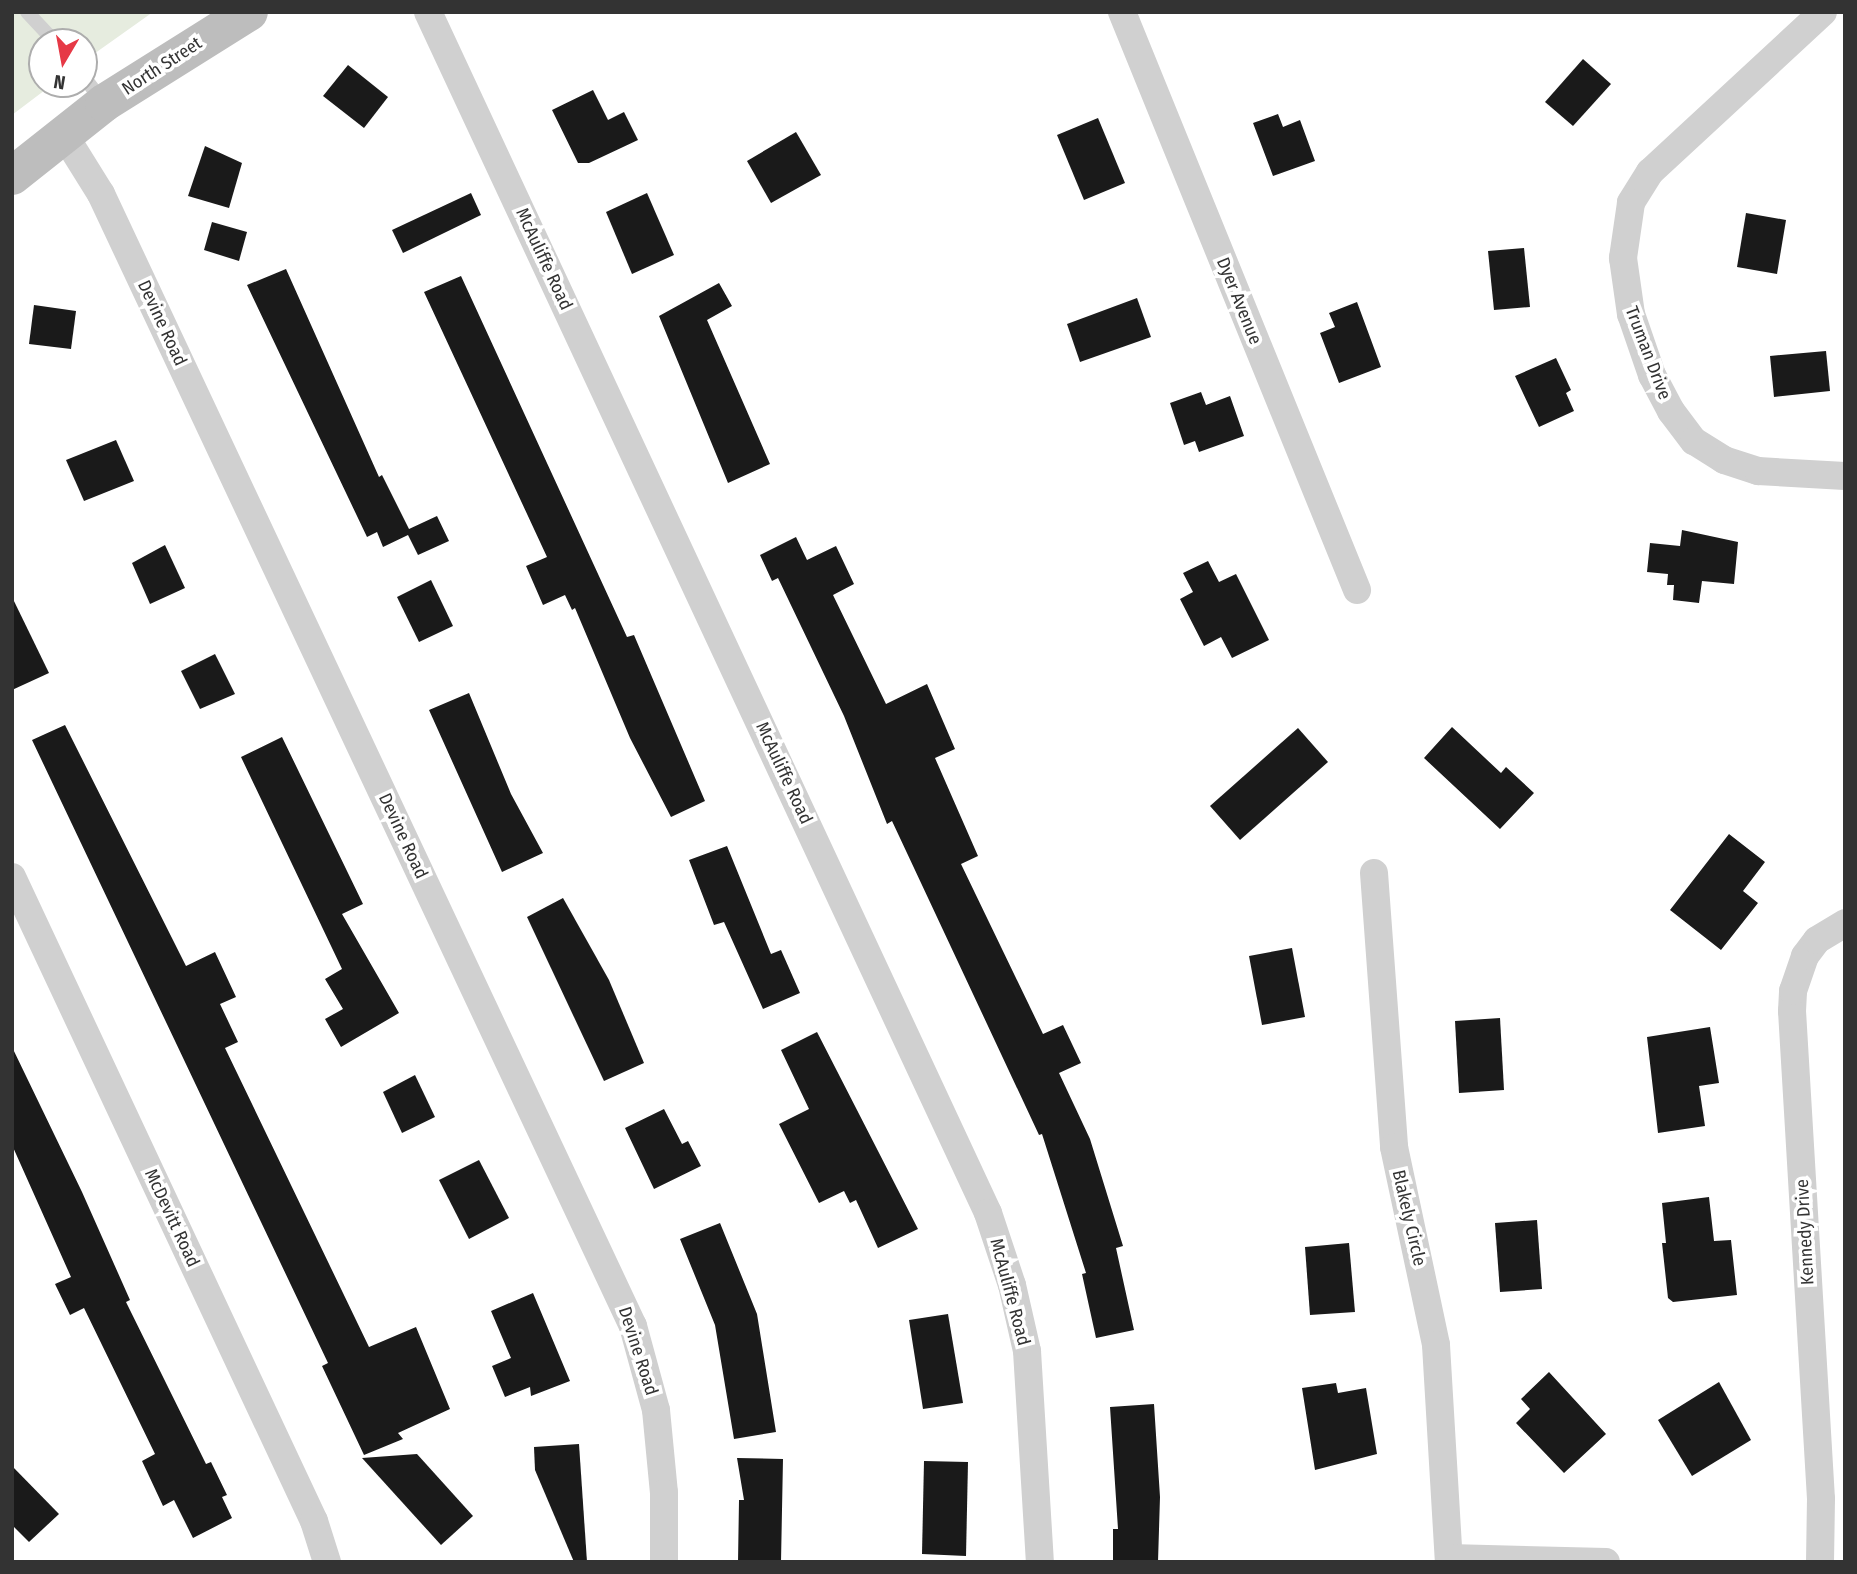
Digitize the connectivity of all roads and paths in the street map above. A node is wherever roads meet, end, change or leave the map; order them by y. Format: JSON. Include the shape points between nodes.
{"nodes":[{"id":1,"x":27,"y":12,"type":"edge"},
{"id":2,"x":249,"y":12,"type":"edge"},
{"id":3,"x":428,"y":12,"type":"edge"},
{"id":4,"x":1122,"y":12,"type":"edge"},
{"id":5,"x":1824,"y":12,"type":"edge"},
{"id":6,"x":42,"y":28,"type":"edge"},
{"id":7,"x":98,"y":88,"type":"edge"},
{"id":8,"x":88,"y":98,"type":"edge"},
{"id":9,"x":63,"y":133,"type":"junction"},
{"id":10,"x":12,"y":176,"type":"edge"},
{"id":11,"x":1845,"y":477,"type":"edge"},
{"id":12,"x":1357,"y":590,"type":"dead end"},
{"id":13,"x":1374,"y":873,"type":"dead end"},
{"id":14,"x":12,"y":877,"type":"edge"},
{"id":15,"x":1845,"y":923,"type":"edge"},
{"id":16,"x":1449,"y":1560,"type":"edge"},
{"id":17,"x":327,"y":1562,"type":"edge"},
{"id":18,"x":664,"y":1562,"type":"edge"},
{"id":19,"x":1040,"y":1562,"type":"edge"},
{"id":20,"x":1606,"y":1562,"type":"edge"},
{"id":21,"x":1820,"y":1562,"type":"edge"}],
"edges":[{"from":1,"to":6,"type":"lane"},
{"from":2,"to":7,"type":"main road","name":"North Street"},
{"from":3,"to":19,"type":"street","name":"McAuliffe Road","via":[[988,1213],[1012,1285],[1027,1351]]},
{"from":4,"to":12,"type":"street","name":"Dyer Avenue"},
{"from":5,"to":11,"type":"street","name":"Truman Drive","via":[[1650,172],[1631,203],[1623,258],[1631,314],[1652,375],[1694,441],[1724,460],[1758,471]]},
{"from":8,"to":9,"type":"main road","name":"North Street"},
{"from":9,"to":10,"type":"main road","name":"North Street"},
{"from":9,"to":18,"type":"street","name":"Devine Road","via":[[107,207],[633,1326],[659,1429]]},
{"from":13,"to":16,"type":"street","name":"Blakely Circle","via":[[1394,1147],[1436,1345]]},
{"from":14,"to":17,"type":"street","name":"McDevitt Road","via":[[314,1521]]},
{"from":15,"to":21,"type":"street","name":"Kennedy Drive","via":[[1817,940],[1805,956],[1792,1001],[1821,1499]]},
{"from":16,"to":20,"type":"street"}]}
